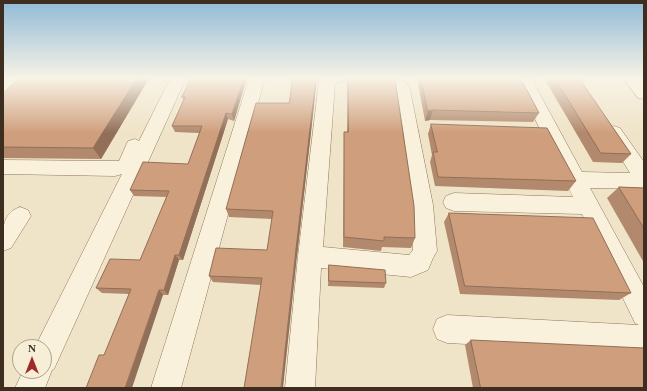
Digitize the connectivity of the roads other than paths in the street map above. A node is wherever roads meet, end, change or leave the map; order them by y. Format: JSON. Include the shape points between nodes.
{"nodes":[{"id":1,"x":158,"y":96,"type":"edge"},
{"id":2,"x":170,"y":96,"type":"edge"},
{"id":3,"x":252,"y":96,"type":"edge"},
{"id":4,"x":326,"y":96,"type":"edge"},
{"id":5,"x":403,"y":96,"type":"edge"},
{"id":6,"x":529,"y":96,"type":"edge"},
{"id":7,"x":604,"y":118,"type":"edge"},
{"id":8,"x":3,"y":167,"type":"edge"},
{"id":9,"x":574,"y":180,"type":"junction"},
{"id":10,"x":642,"y":184,"type":"edge"},
{"id":11,"x":454,"y":202,"type":"dead end"},
{"id":12,"x":588,"y":206,"type":"junction"},
{"id":13,"x":20,"y":216,"type":"dead end"},
{"id":14,"x":3,"y":241,"type":"edge"},
{"id":15,"x":310,"y":256,"type":"junction"},
{"id":16,"x":644,"y":314,"type":"edge"},
{"id":17,"x":447,"y":329,"type":"dead end"},
{"id":18,"x":644,"y":340,"type":"edge"},
{"id":19,"x":52,"y":342,"type":"edge"},
{"id":20,"x":166,"y":388,"type":"edge"},
{"id":21,"x":300,"y":388,"type":"edge"}],
"edges":[{"from":1,"to":8,"type":"street","via":[[126,166],[115,169]]},
{"from":2,"to":19,"type":"street"},
{"from":3,"to":20,"type":"street"},
{"from":4,"to":15,"type":"street"},
{"from":5,"to":15,"type":"street","via":[[422,205],[425,251],[419,262],[411,266]]},
{"from":6,"to":9,"type":"street","via":[[541,129]]},
{"from":7,"to":10,"type":"street"},
{"from":9,"to":10,"type":"street"},
{"from":9,"to":12,"type":"street"},
{"from":11,"to":12,"type":"street"},
{"from":12,"to":16,"type":"street"},
{"from":13,"to":14,"type":"street"},
{"from":15,"to":21,"type":"street"},
{"from":17,"to":18,"type":"street"}]}
